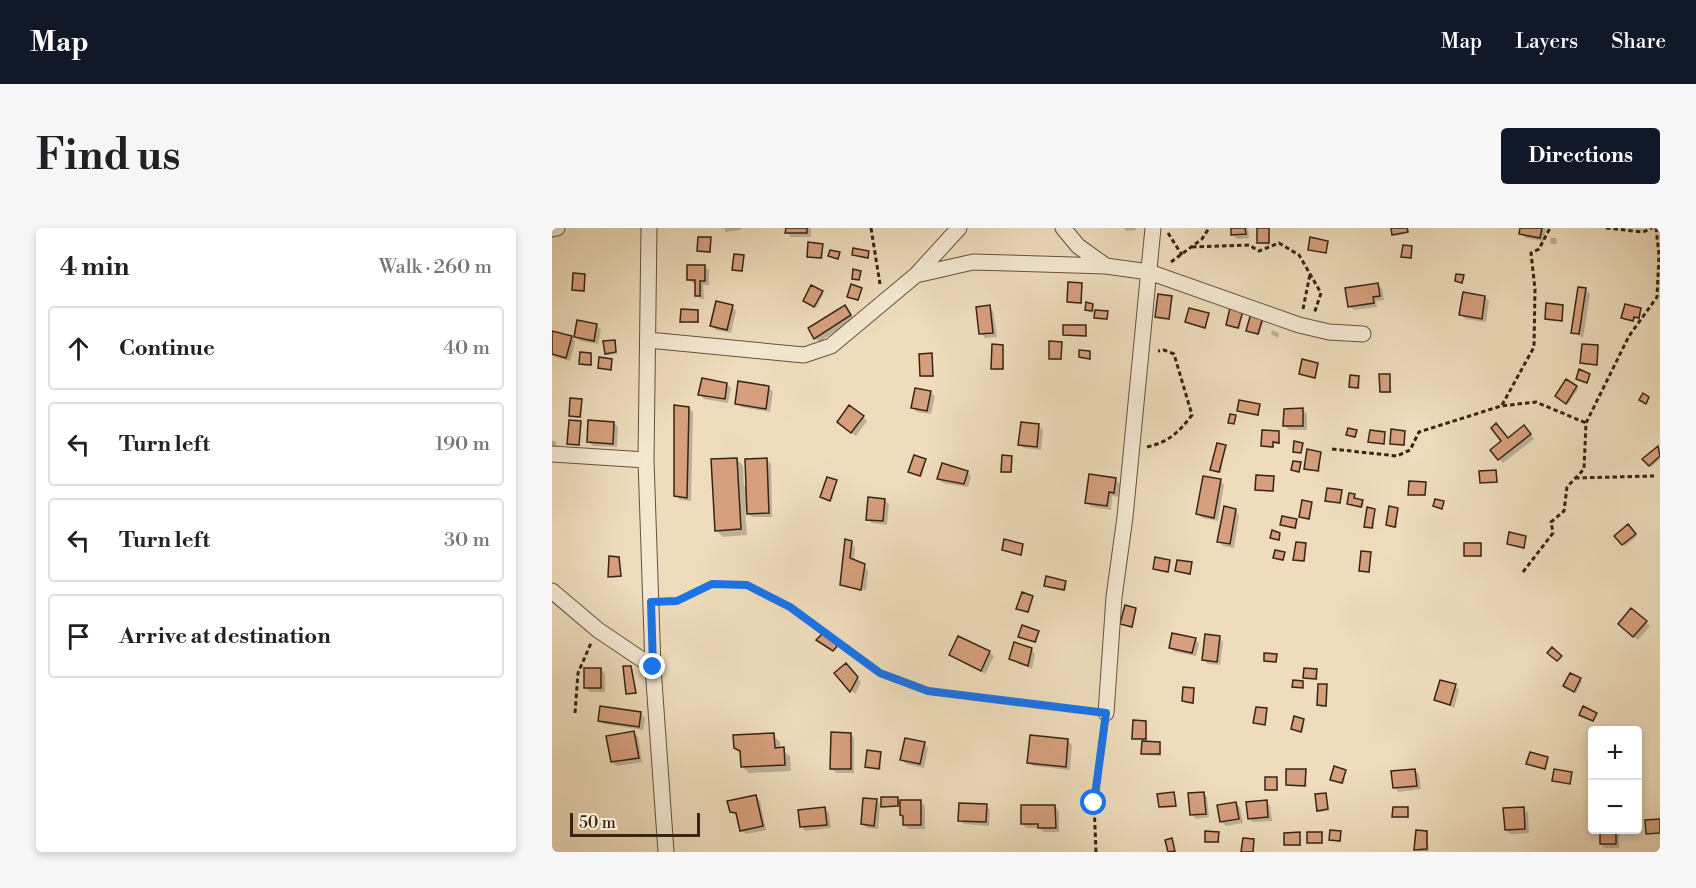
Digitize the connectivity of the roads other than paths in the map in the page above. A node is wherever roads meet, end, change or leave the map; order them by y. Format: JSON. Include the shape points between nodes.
{"nodes":[{"id":1,"x":557,"y":228,"type":"edge"},
{"id":2,"x":649,"y":228,"type":"edge"},
{"id":3,"x":959,"y":228,"type":"edge"},
{"id":4,"x":1063,"y":228,"type":"edge"},
{"id":5,"x":1153,"y":228,"type":"edge"},
{"id":6,"x":552,"y":229,"type":"edge"},
{"id":7,"x":1106,"y":266,"type":"junction"},
{"id":8,"x":1149,"y":272,"type":"junction"},
{"id":9,"x":916,"y":275,"type":"junction"},
{"id":10,"x":1363,"y":334,"type":"dead end"},
{"id":11,"x":648,"y":340,"type":"junction"},
{"id":12,"x":552,"y":454,"type":"edge"},
{"id":13,"x":646,"y":460,"type":"junction"},
{"id":14,"x":552,"y":591,"type":"edge"},
{"id":15,"x":653,"y":667,"type":"junction"},
{"id":16,"x":1106,"y":713,"type":"road end"},
{"id":17,"x":666,"y":852,"type":"edge"}],
"edges":[{"from":1,"to":6,"type":"street"},
{"from":2,"to":11,"type":"street"},
{"from":3,"to":9,"type":"street"},
{"from":4,"to":7,"type":"street","via":[[1078,246]]},
{"from":5,"to":8,"type":"street"},
{"from":7,"to":8,"type":"street"},
{"from":7,"to":9,"type":"street","via":[[973,262]]},
{"from":8,"to":10,"type":"street","via":[[1304,327]]},
{"from":8,"to":16,"type":"street","via":[[1114,597]]},
{"from":9,"to":11,"type":"street","via":[[831,346],[804,355]]},
{"from":11,"to":13,"type":"street"},
{"from":12,"to":13,"type":"street"},
{"from":13,"to":15,"type":"street"},
{"from":14,"to":15,"type":"street","via":[[598,630]]},
{"from":15,"to":17,"type":"street"}]}
